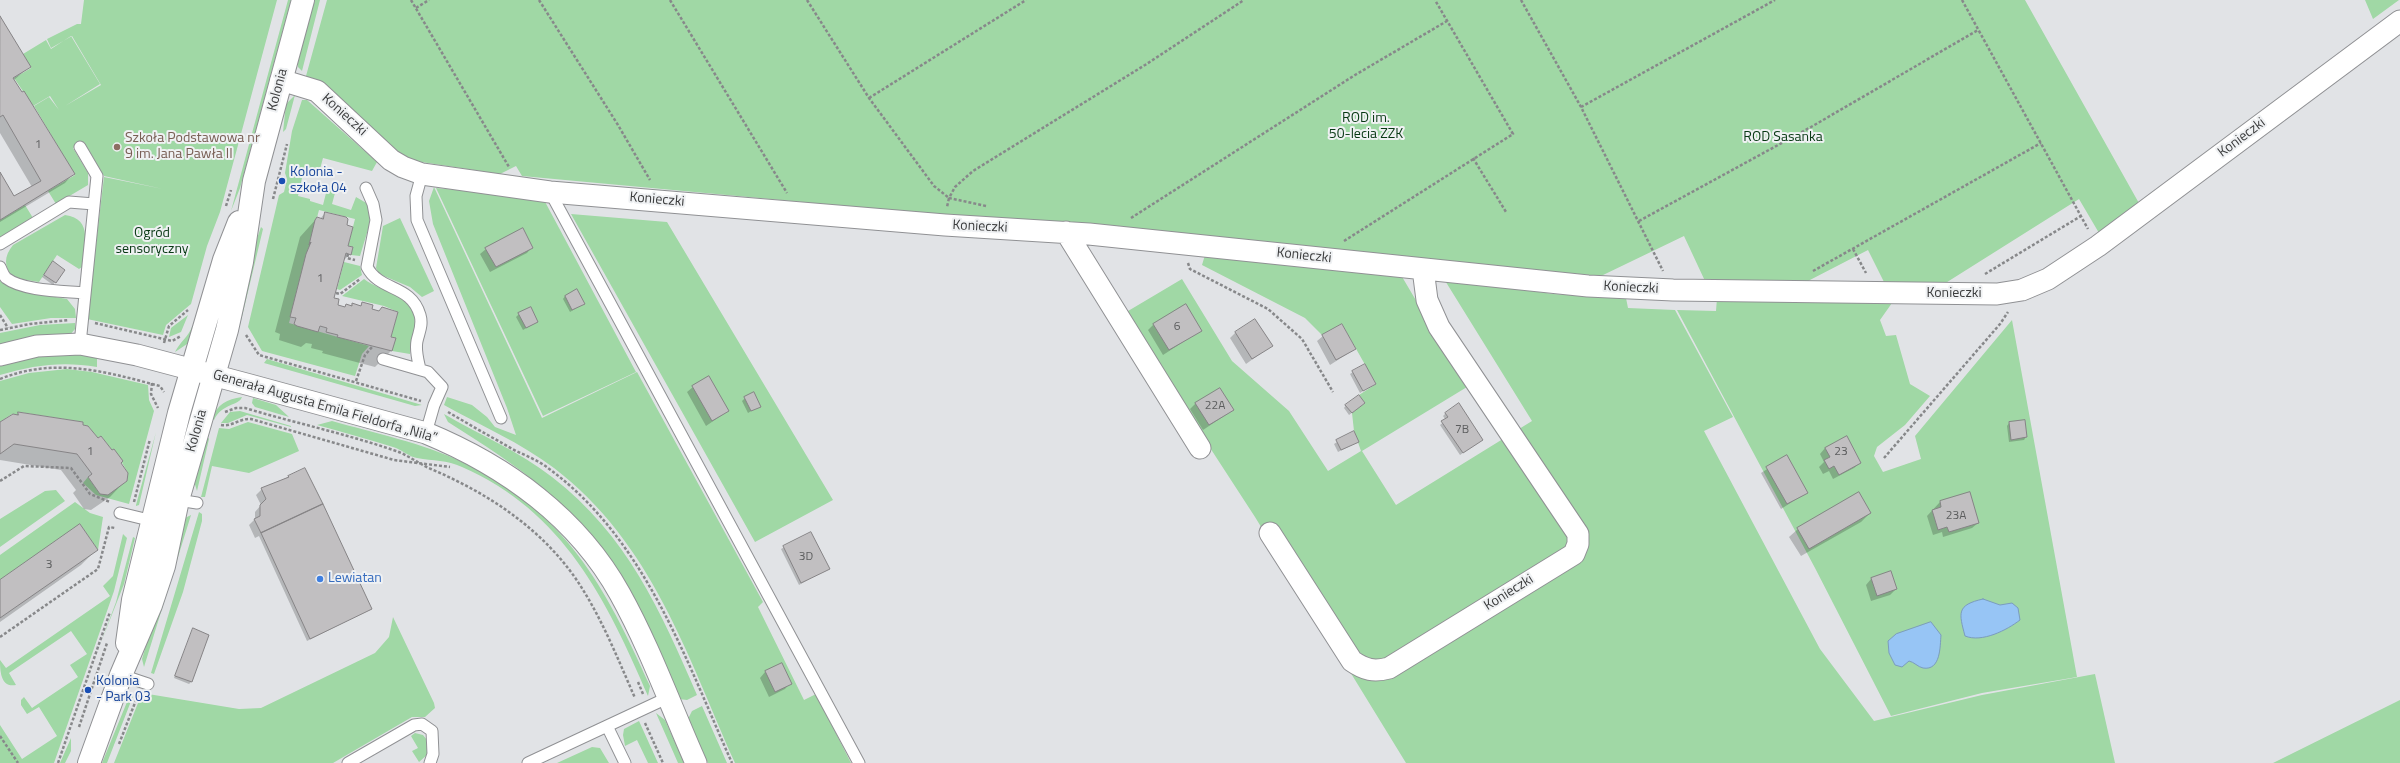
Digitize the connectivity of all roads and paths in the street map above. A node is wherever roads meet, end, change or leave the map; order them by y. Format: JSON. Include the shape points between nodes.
{"nodes":[{"id":1,"x":303,"y":0,"type":"edge"},
{"id":2,"x":411,"y":0,"type":"edge"},
{"id":3,"x":430,"y":0,"type":"edge"},
{"id":4,"x":540,"y":0,"type":"edge"},
{"id":5,"x":670,"y":0,"type":"edge"},
{"id":6,"x":811,"y":0,"type":"edge"},
{"id":7,"x":1026,"y":0,"type":"edge"},
{"id":8,"x":1244,"y":0,"type":"edge"},
{"id":9,"x":1435,"y":0,"type":"edge"},
{"id":10,"x":1522,"y":0,"type":"edge"},
{"id":11,"x":1776,"y":0,"type":"edge"},
{"id":12,"x":1962,"y":0,"type":"edge"},
{"id":13,"x":807,"y":1,"type":"edge"},
{"id":14,"x":416,"y":8,"type":"junction"},
{"id":15,"x":1447,"y":21,"type":"junction"},
{"id":16,"x":2400,"y":21,"type":"edge"},
{"id":17,"x":1978,"y":30,"type":"junction"},
{"id":18,"x":280,"y":80,"type":"junction"},
{"id":19,"x":869,"y":98,"type":"junction"},
{"id":20,"x":1581,"y":107,"type":"junction"},
{"id":21,"x":288,"y":137,"type":"dead end"},
{"id":22,"x":2041,"y":144,"type":"junction"},
{"id":23,"x":80,"y":147,"type":"dead end"},
{"id":24,"x":1473,"y":158,"type":"junction"},
{"id":25,"x":510,"y":169,"type":"dead end"},
{"id":26,"x":422,"y":174,"type":"junction"},
{"id":27,"x":254,"y":181,"type":"junction"},
{"id":28,"x":652,"y":184,"type":"dead end"},
{"id":29,"x":366,"y":188,"type":"dead end"},
{"id":30,"x":550,"y":192,"type":"junction"},
{"id":31,"x":788,"y":195,"type":"dead end"},
{"id":32,"x":949,"y":198,"type":"junction"},
{"id":33,"x":94,"y":204,"type":"junction"},
{"id":34,"x":272,"y":206,"type":"dead end"},
{"id":35,"x":989,"y":207,"type":"dead end"},
{"id":36,"x":947,"y":209,"type":"dead end"},
{"id":37,"x":1506,"y":212,"type":"dead end"},
{"id":38,"x":2081,"y":216,"type":"junction"},
{"id":39,"x":1639,"y":221,"type":"junction"},
{"id":40,"x":1133,"y":222,"type":"dead end"},
{"id":41,"x":1066,"y":232,"type":"junction"},
{"id":42,"x":0,"y":244,"type":"edge"},
{"id":43,"x":1181,"y":244,"type":"junction"},
{"id":44,"x":1340,"y":244,"type":"dead end"},
{"id":45,"x":2098,"y":246,"type":"junction"},
{"id":46,"x":1853,"y":249,"type":"junction"},
{"id":47,"x":1653,"y":250,"type":"dead end"},
{"id":48,"x":1857,"y":256,"type":"dead end"},
{"id":49,"x":0,"y":267,"type":"edge"},
{"id":50,"x":1423,"y":270,"type":"junction"},
{"id":51,"x":370,"y":272,"type":"junction"},
{"id":52,"x":1809,"y":273,"type":"dead end"},
{"id":53,"x":2022,"y":290,"type":"junction"},
{"id":54,"x":336,"y":293,"type":"dead end"},
{"id":55,"x":84,"y":294,"type":"junction"},
{"id":56,"x":1964,"y":294,"type":"junction"},
{"id":57,"x":0,"y":315,"type":"edge"},
{"id":58,"x":0,"y":330,"type":"edge"},
{"id":59,"x":241,"y":334,"type":"dead end"},
{"id":60,"x":80,"y":344,"type":"junction"},
{"id":61,"x":372,"y":347,"type":"dead end"},
{"id":62,"x":0,"y":355,"type":"edge"},
{"id":63,"x":382,"y":359,"type":"dead end"},
{"id":64,"x":191,"y":369,"type":"junction"},
{"id":65,"x":420,"y":369,"type":"junction"},
{"id":66,"x":213,"y":375,"type":"junction"},
{"id":67,"x":0,"y":379,"type":"edge"},
{"id":68,"x":356,"y":381,"type":"junction"},
{"id":69,"x":160,"y":386,"type":"dead end"},
{"id":70,"x":1333,"y":392,"type":"dead end"},
{"id":71,"x":434,"y":406,"type":"junction"},
{"id":72,"x":223,"y":414,"type":"dead end"},
{"id":73,"x":501,"y":418,"type":"dead end"},
{"id":74,"x":426,"y":434,"type":"junction"},
{"id":75,"x":308,"y":436,"type":"dead end"},
{"id":76,"x":1200,"y":448,"type":"dead end"},
{"id":77,"x":1884,"y":458,"type":"dead end"},
{"id":78,"x":418,"y":463,"type":"junction"},
{"id":79,"x":456,"y":468,"type":"dead end"},
{"id":80,"x":0,"y":481,"type":"edge"},
{"id":81,"x":119,"y":508,"type":"joint"},
{"id":82,"x":153,"y":521,"type":"junction"},
{"id":83,"x":117,"y":528,"type":"dead end"},
{"id":84,"x":1270,"y":533,"type":"dead end"},
{"id":85,"x":0,"y":637,"type":"edge"},
{"id":86,"x":121,"y":675,"type":"junction"},
{"id":87,"x":637,"y":678,"type":"dead end"},
{"id":88,"x":146,"y":683,"type":"joint"},
{"id":89,"x":652,"y":705,"type":"junction"},
{"id":90,"x":608,"y":726,"type":"junction"},
{"id":91,"x":0,"y":736,"type":"edge"},
{"id":92,"x":116,"y":751,"type":"dead end"},
{"id":93,"x":18,"y":763,"type":"edge"},
{"id":94,"x":89,"y":763,"type":"edge"},
{"id":95,"x":348,"y":763,"type":"edge"},
{"id":96,"x":430,"y":763,"type":"edge"},
{"id":97,"x":528,"y":763,"type":"edge"},
{"id":98,"x":625,"y":763,"type":"edge"},
{"id":99,"x":663,"y":763,"type":"edge"},
{"id":100,"x":696,"y":763,"type":"edge"},
{"id":101,"x":859,"y":763,"type":"edge"}],
"edges":[{"from":1,"to":18,"type":"street","name":"Kolonia"},
{"from":2,"to":14,"type":"path"},
{"from":3,"to":14,"type":"path"},
{"from":4,"to":28,"type":"path"},
{"from":5,"to":31,"type":"path"},
{"from":6,"to":13,"type":"path"},
{"from":7,"to":19,"type":"path"},
{"from":8,"to":32,"type":"path","via":[[1145,65],[973,171],[955,187]]},
{"from":9,"to":15,"type":"path"},
{"from":10,"to":20,"type":"path"},
{"from":11,"to":20,"type":"path"},
{"from":12,"to":17,"type":"path"},
{"from":13,"to":19,"type":"path"},
{"from":14,"to":25,"type":"path"},
{"from":15,"to":24,"type":"path","via":[[1513,134]]},
{"from":15,"to":40,"type":"path","via":[[1355,75],[1125,221]]},
{"from":16,"to":45,"type":"street","name":"Konieczki"},
{"from":17,"to":22,"type":"path"},
{"from":17,"to":39,"type":"path","via":[[1811,128]]},
{"from":18,"to":26,"type":"street","name":"Konieczki","via":[[317,91],[391,160]]},
{"from":18,"to":27,"type":"street","name":"Kolonia"},
{"from":19,"to":32,"type":"path","via":[[934,186]]},
{"from":20,"to":39,"type":"path"},
{"from":21,"to":34,"type":"path"},
{"from":22,"to":38,"type":"path"},
{"from":22,"to":46,"type":"path"},
{"from":23,"to":33,"type":"lane","via":[[97,176]]},
{"from":24,"to":37,"type":"path"},
{"from":24,"to":44,"type":"path"},
{"from":26,"to":30,"type":"street","name":"Konieczki"},
{"from":26,"to":73,"type":"lane","via":[[416,196],[418,220]]},
{"from":27,"to":64,"type":"street","name":"Kolonia","via":[[224,260]]},
{"from":27,"to":66,"type":"street","name":"Kolonia","via":[[236,288]]},
{"from":29,"to":51,"type":"lane","via":[[376,220],[367,258]]},
{"from":30,"to":41,"type":"street","name":"Konieczki","via":[[857,218]]},
{"from":30,"to":101,"type":"lane"},
{"from":32,"to":35,"type":"path"},
{"from":32,"to":36,"type":"path"},
{"from":33,"to":42,"type":"lane","via":[[69,202]]},
{"from":33,"to":55,"type":"lane"},
{"from":38,"to":45,"type":"path"},
{"from":38,"to":56,"type":"path","via":[[1976,280]]},
{"from":39,"to":47,"type":"path"},
{"from":41,"to":43,"type":"street","name":"Konieczki"},
{"from":41,"to":76,"type":"street"},
{"from":43,"to":50,"type":"street","name":"Konieczki"},
{"from":43,"to":70,"type":"path","via":[[1190,269],[1268,309],[1302,339]]},
{"from":45,"to":53,"type":"street","name":"Konieczki","via":[[2048,279]]},
{"from":46,"to":48,"type":"path"},
{"from":46,"to":52,"type":"path"},
{"from":49,"to":55,"type":"lane","via":[[4,277],[14,283]]},
{"from":50,"to":56,"type":"street","name":"Konieczki","via":[[1588,286],[1673,290]]},
{"from":50,"to":84,"type":"street","name":"Konieczki","via":[[1427,300],[1439,327],[1578,534],[1574,554],[1389,668],[1377,671],[1363,668],[1352,661]]},
{"from":51,"to":54,"type":"path","via":[[340,294]]},
{"from":51,"to":65,"type":"lane","via":[[378,281],[408,294],[414,302],[420,314],[421,326],[416,342]]},
{"from":53,"to":56,"type":"street","name":"Konieczki"},
{"from":53,"to":77,"type":"path","via":[[2000,324]]},
{"from":55,"to":60,"type":"lane"},
{"from":57,"to":58,"type":"path","via":[[8,328]]},
{"from":59,"to":68,"type":"path","via":[[248,336],[259,355]]},
{"from":60,"to":62,"type":"street","name":"Generała Augusta Emila Fieldorfa „Nila”","via":[[37,346]]},
{"from":60,"to":64,"type":"street","name":"Generała Augusta Emila Fieldorfa „Nila”"},
{"from":61,"to":68,"type":"path","via":[[365,355]]},
{"from":63,"to":65,"type":"lane"},
{"from":64,"to":66,"type":"street","name":"Generała Augusta Emila Fieldorfa „Nila”"},
{"from":64,"to":82,"type":"street","name":"Kolonia"},
{"from":65,"to":71,"type":"lane","via":[[433,376],[442,387]]},
{"from":66,"to":74,"type":"street","name":"Generała Augusta Emila Fieldorfa „Nila”"},
{"from":66,"to":86,"type":"street","name":"Kolonia","via":[[187,502],[151,605]]},
{"from":67,"to":69,"type":"path","via":[[28,370],[64,366],[90,369]]},
{"from":68,"to":71,"type":"path"},
{"from":71,"to":74,"type":"lane"},
{"from":72,"to":78,"type":"path","via":[[236,408],[244,408],[397,451]]},
{"from":74,"to":89,"type":"street","name":"Generała Augusta Emila Fieldorfa „Nila”","via":[[460,447],[519,482],[550,507],[577,535],[620,593],[637,626]]},
{"from":75,"to":78,"type":"path","via":[[394,460]]},
{"from":78,"to":79,"type":"path"},
{"from":78,"to":89,"type":"path","via":[[459,480],[498,503],[529,527],[552,550],[575,578]]},
{"from":80,"to":81,"type":"path","via":[[24,466],[71,468],[90,494]]},
{"from":81,"to":82,"type":"lane"},
{"from":82,"to":86,"type":"street","name":"Kolonia","via":[[133,600]]},
{"from":83,"to":85,"type":"path","via":[[109,527],[98,569]]},
{"from":86,"to":88,"type":"lane"},
{"from":86,"to":94,"type":"street","name":"Kolonia"},
{"from":87,"to":89,"type":"path"},
{"from":88,"to":92,"type":"path"},
{"from":89,"to":90,"type":"lane"},
{"from":89,"to":99,"type":"path"},
{"from":89,"to":100,"type":"street","name":"Generała Augusta Emila Fieldorfa „Nila”"},
{"from":90,"to":97,"type":"lane"},
{"from":90,"to":98,"type":"lane"},
{"from":91,"to":93,"type":"path"},
{"from":95,"to":96,"type":"lane","via":[[414,724],[422,724],[432,731],[434,739]]}]}
